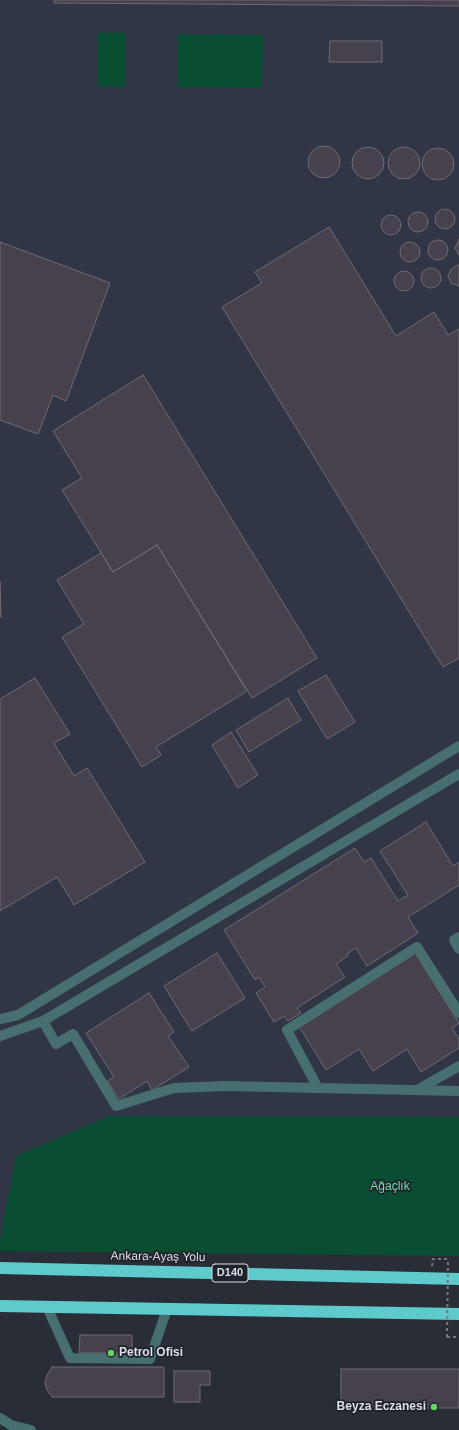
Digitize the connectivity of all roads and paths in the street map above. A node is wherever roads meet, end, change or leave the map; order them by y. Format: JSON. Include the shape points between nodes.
{"nodes":[{"id":1,"x":458,"y":750,"type":"edge"},
{"id":2,"x":459,"y":774,"type":"edge"},
{"id":3,"x":459,"y":937,"type":"edge"},
{"id":4,"x":459,"y":949,"type":"edge"},
{"id":5,"x":459,"y":1013,"type":"edge"},
{"id":6,"x":3,"y":1019,"type":"edge"},
{"id":7,"x":43,"y":1021,"type":"junction"},
{"id":8,"x":0,"y":1028,"type":"edge"},
{"id":9,"x":0,"y":1036,"type":"edge"},
{"id":10,"x":459,"y":1066,"type":"edge"},
{"id":11,"x":318,"y":1088,"type":"junction"},
{"id":12,"x":417,"y":1090,"type":"junction"},
{"id":13,"x":459,"y":1091,"type":"edge"},
{"id":14,"x":433,"y":1259,"type":"dead end"},
{"id":15,"x":0,"y":1268,"type":"edge"},
{"id":16,"x":459,"y":1279,"type":"edge"},
{"id":17,"x":0,"y":1306,"type":"edge"},
{"id":18,"x":47,"y":1307,"type":"junction"},
{"id":19,"x":167,"y":1309,"type":"junction"},
{"id":20,"x":459,"y":1314,"type":"edge"},
{"id":21,"x":459,"y":1337,"type":"edge"},
{"id":22,"x":0,"y":1418,"type":"edge"},
{"id":23,"x":31,"y":1430,"type":"edge"}],
"edges":[{"from":1,"to":6,"type":"street","via":[[18,1015]]},
{"from":2,"to":7,"type":"street"},
{"from":3,"to":4,"type":"street","via":[[454,940]]},
{"from":5,"to":11,"type":"street","via":[[417,947],[287,1030]]},
{"from":6,"to":8,"type":"street"},
{"from":7,"to":9,"type":"street"},
{"from":7,"to":11,"type":"street","via":[[56,1044],[72,1034],[116,1106],[174,1088]]},
{"from":10,"to":12,"type":"street"},
{"from":11,"to":12,"type":"street"},
{"from":12,"to":13,"type":"street"},
{"from":14,"to":21,"type":"path","bridge":true,"via":[[448,1259],[447,1337]]},
{"from":15,"to":16,"type":"highway","name":"Ankara-Ayaş Yolu","number":"D140"},
{"from":17,"to":18,"type":"highway"},
{"from":18,"to":19,"type":"highway"},
{"from":18,"to":19,"type":"street","via":[[70,1358],[150,1359]]},
{"from":19,"to":20,"type":"highway"},
{"from":22,"to":23,"type":"street","via":[[11,1425]]}]}
